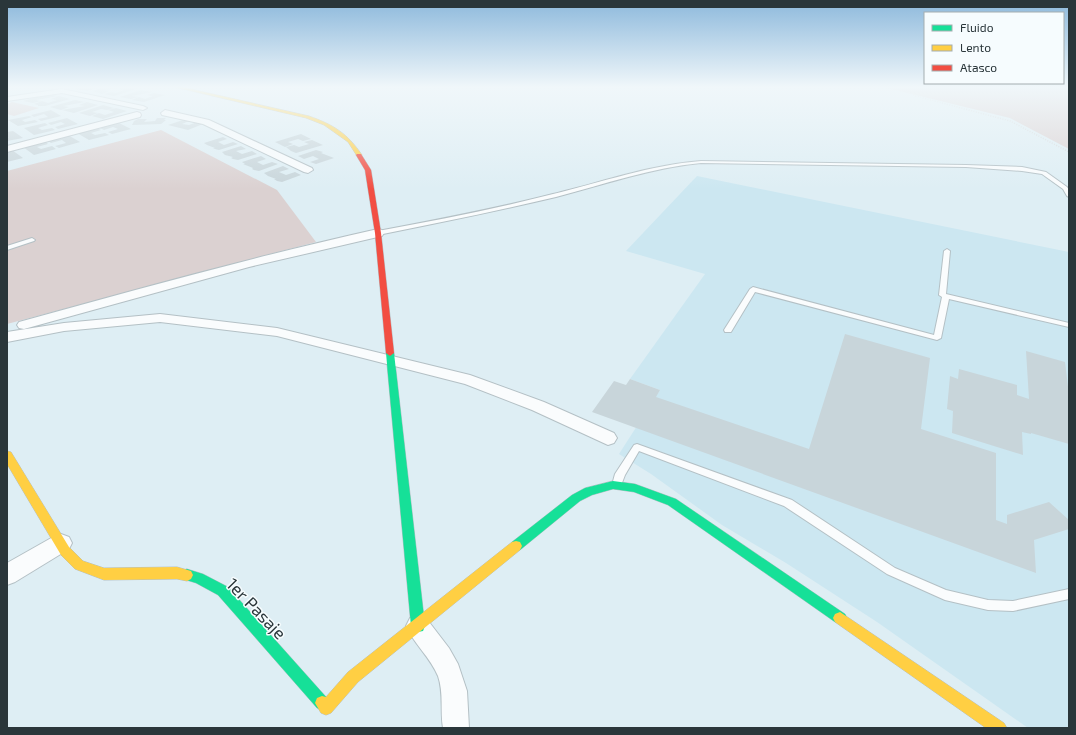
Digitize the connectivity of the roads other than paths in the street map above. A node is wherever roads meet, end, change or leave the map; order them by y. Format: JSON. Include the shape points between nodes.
{"nodes":[{"id":1,"x":115,"y":120,"type":"edge"},
{"id":2,"x":199,"y":120,"type":"edge"},
{"id":3,"x":316,"y":120,"type":"edge"},
{"id":4,"x":7,"y":148,"type":"edge"},
{"id":5,"x":308,"y":170,"type":"dead end"},
{"id":6,"x":1069,"y":196,"type":"edge"},
{"id":7,"x":378,"y":233,"type":"junction"},
{"id":8,"x":32,"y":240,"type":"dead end"},
{"id":9,"x":7,"y":248,"type":"edge"},
{"id":10,"x":947,"y":251,"type":"dead end"},
{"id":11,"x":946,"y":296,"type":"junction"},
{"id":12,"x":1069,"y":325,"type":"edge"},
{"id":13,"x":7,"y":330,"type":"edge"},
{"id":14,"x":728,"y":330,"type":"dead end"},
{"id":15,"x":7,"y":337,"type":"edge"},
{"id":16,"x":392,"y":360,"type":"junction"},
{"id":17,"x":608,"y":438,"type":"dead end"},
{"id":18,"x":7,"y":455,"type":"edge"},
{"id":19,"x":617,"y":485,"type":"junction"},
{"id":20,"x":61,"y":543,"type":"junction"},
{"id":21,"x":7,"y":575,"type":"edge"},
{"id":22,"x":1069,"y":594,"type":"edge"},
{"id":23,"x":418,"y":626,"type":"junction"},
{"id":24,"x":328,"y":718,"type":"edge"},
{"id":25,"x":456,"y":728,"type":"edge"},
{"id":26,"x":999,"y":728,"type":"edge"}],
"edges":[{"from":1,"to":4,"type":"street"},
{"from":2,"to":5,"type":"street"},
{"from":3,"to":7,"type":"street","via":[[350,141],[368,170]]},
{"from":6,"to":7,"type":"lane","via":[[1065,188],[1044,173],[1022,169],[701,162],[652,169],[507,206]]},
{"from":7,"to":13,"type":"street","via":[[146,290]]},
{"from":7,"to":16,"type":"street"},
{"from":8,"to":9,"type":"lane"},
{"from":10,"to":11,"type":"lane","via":[[942,295]]},
{"from":11,"to":12,"type":"lane"},
{"from":11,"to":14,"type":"lane","via":[[937,338],[754,289]]},
{"from":15,"to":16,"type":"street","via":[[64,327],[160,318],[277,332]]},
{"from":16,"to":17,"type":"street","via":[[470,380],[538,406]]},
{"from":16,"to":23,"type":"street"},
{"from":18,"to":20,"type":"street","name":"1er Pasaje"},
{"from":19,"to":22,"type":"lane","via":[[620,474],[637,447],[788,503],[891,571],[945,595],[988,605],[1013,606]]},
{"from":19,"to":23,"type":"street","name":"1er Pasaje","via":[[590,489],[576,498]]},
{"from":19,"to":26,"type":"street","name":"1er Pasaje","via":[[644,490],[672,502]]},
{"from":20,"to":21,"type":"street"},
{"from":20,"to":24,"type":"street","name":"1er Pasaje","via":[[79,565],[104,574],[177,573],[199,578],[223,591]]},
{"from":23,"to":24,"type":"street","name":"1er Pasaje","via":[[353,678]]},
{"from":23,"to":25,"type":"street","via":[[450,673],[454,690]]}]}
